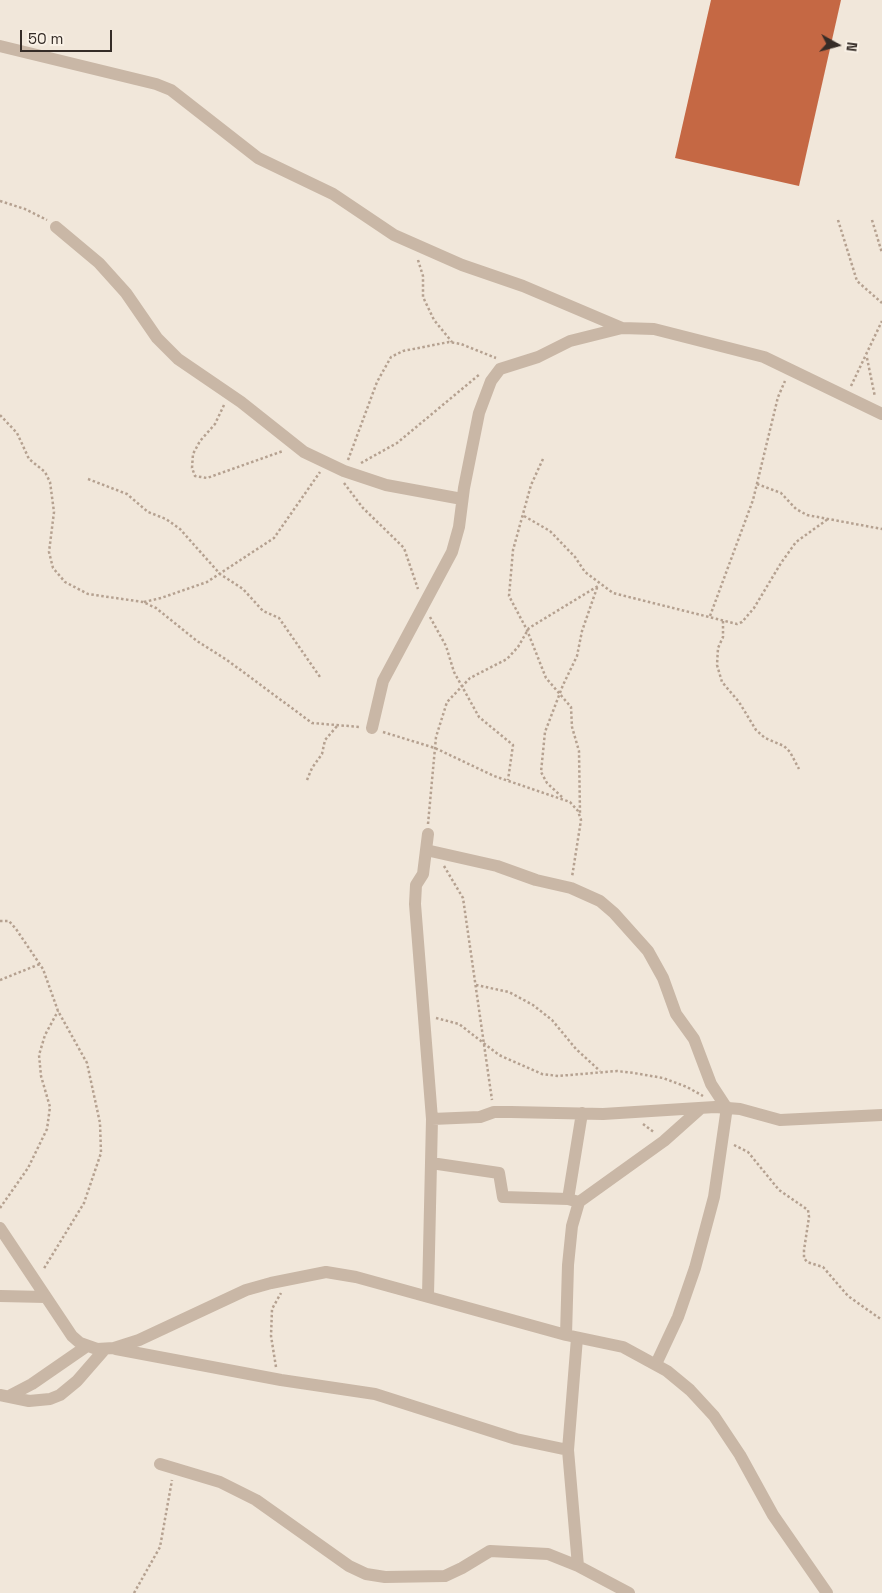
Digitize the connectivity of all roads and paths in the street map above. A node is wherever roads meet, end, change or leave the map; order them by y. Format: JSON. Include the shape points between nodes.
{"nodes":[{"id":1,"x":0,"y":46,"type":"edge"},
{"id":2,"x":0,"y":201,"type":"edge"},
{"id":3,"x":838,"y":220,"type":"dead end"},
{"id":4,"x":872,"y":220,"type":"dead end"},
{"id":5,"x":56,"y":227,"type":"joint"},
{"id":6,"x":412,"y":242,"type":"junction"},
{"id":7,"x":882,"y":253,"type":"edge"},
{"id":8,"x":882,"y":304,"type":"edge"},
{"id":9,"x":882,"y":321,"type":"edge"},
{"id":10,"x":622,"y":328,"type":"junction"},
{"id":11,"x":452,"y":343,"type":"junction"},
{"id":12,"x":866,"y":356,"type":"junction"},
{"id":13,"x":515,"y":364,"type":"junction"},
{"id":14,"x":792,"y":369,"type":"junction"},
{"id":15,"x":483,"y":372,"type":"dead end"},
{"id":16,"x":229,"y":394,"type":"junction"},
{"id":17,"x":846,"y":396,"type":"junction"},
{"id":18,"x":881,"y":414,"type":"edge"},
{"id":19,"x":0,"y":415,"type":"edge"},
{"id":20,"x":302,"y":450,"type":"junction"},
{"id":21,"x":543,"y":459,"type":"dead end"},
{"id":22,"x":335,"y":467,"type":"junction"},
{"id":23,"x":88,"y":479,"type":"dead end"},
{"id":24,"x":757,"y":484,"type":"junction"},
{"id":25,"x":462,"y":499,"type":"junction"},
{"id":26,"x":524,"y":516,"type":"junction"},
{"id":27,"x":828,"y":519,"type":"junction"},
{"id":28,"x":882,"y":529,"type":"edge"},
{"id":29,"x":220,"y":574,"type":"junction"},
{"id":30,"x":599,"y":585,"type":"junction"},
{"id":31,"x":143,"y":602,"type":"junction"},
{"id":32,"x":424,"y":604,"type":"junction"},
{"id":33,"x":710,"y":616,"type":"junction"},
{"id":34,"x":723,"y":621,"type":"junction"},
{"id":35,"x":526,"y":630,"type":"junction"},
{"id":36,"x":320,"y":677,"type":"dead end"},
{"id":37,"x":462,"y":686,"type":"junction"},
{"id":38,"x":560,"y":696,"type":"junction"},
{"id":39,"x":338,"y":725,"type":"junction"},
{"id":40,"x":372,"y":728,"type":"junction"},
{"id":41,"x":434,"y":748,"type":"junction"},
{"id":42,"x":799,"y":770,"type":"dead end"},
{"id":43,"x":307,"y":780,"type":"dead end"},
{"id":44,"x":508,"y":780,"type":"junction"},
{"id":45,"x":564,"y":799,"type":"junction"},
{"id":46,"x":580,"y":815,"type":"junction"},
{"id":47,"x":428,"y":834,"type":"joint"},
{"id":48,"x":430,"y":851,"type":"junction"},
{"id":49,"x":571,"y":888,"type":"junction"},
{"id":50,"x":0,"y":921,"type":"edge"},
{"id":51,"x":40,"y":964,"type":"junction"},
{"id":52,"x":0,"y":980,"type":"edge"},
{"id":53,"x":476,"y":984,"type":"junction"},
{"id":54,"x":58,"y":1011,"type":"junction"},
{"id":55,"x":424,"y":1017,"type":"junction"},
{"id":56,"x":484,"y":1044,"type":"junction"},
{"id":57,"x":600,"y":1072,"type":"junction"},
{"id":58,"x":723,"y":1107,"type":"junction"},
{"id":59,"x":701,"y":1108,"type":"junction"},
{"id":60,"x":494,"y":1112,"type":"junction"},
{"id":61,"x":582,"y":1113,"type":"junction"},
{"id":62,"x":628,"y":1113,"type":"junction"},
{"id":63,"x":882,"y":1114,"type":"edge"},
{"id":64,"x":432,"y":1119,"type":"junction"},
{"id":65,"x":664,"y":1141,"type":"junction"},
{"id":66,"x":723,"y":1141,"type":"junction"},
{"id":67,"x":431,"y":1163,"type":"junction"},
{"id":68,"x":573,"y":1200,"type":"junction"},
{"id":69,"x":0,"y":1208,"type":"edge"},
{"id":70,"x":0,"y":1228,"type":"edge"},
{"id":71,"x":286,"y":1280,"type":"junction"},
{"id":72,"x":36,"y":1282,"type":"junction"},
{"id":73,"x":428,"y":1295,"type":"junction"},
{"id":74,"x":0,"y":1296,"type":"edge"},
{"id":75,"x":46,"y":1296,"type":"junction"},
{"id":76,"x":882,"y":1320,"type":"edge"},
{"id":77,"x":572,"y":1336,"type":"junction"},
{"id":78,"x":86,"y":1346,"type":"junction"},
{"id":79,"x":109,"y":1349,"type":"junction"},
{"id":80,"x":656,"y":1364,"type":"junction"},
{"id":81,"x":281,"y":1380,"type":"junction"},
{"id":82,"x":4,"y":1396,"type":"edge"},
{"id":83,"x":568,"y":1450,"type":"junction"},
{"id":84,"x":160,"y":1464,"type":"dead end"},
{"id":85,"x":175,"y":1469,"type":"junction"},
{"id":86,"x":578,"y":1566,"type":"junction"},
{"id":87,"x":134,"y":1593,"type":"edge"},
{"id":88,"x":629,"y":1593,"type":"edge"},
{"id":89,"x":827,"y":1593,"type":"edge"}],
"edges":[{"from":1,"to":6,"type":"street","via":[[171,90],[258,158],[333,194],[386,230]]},
{"from":2,"to":5,"type":"path","via":[[25,209]]},
{"from":3,"to":8,"type":"path","via":[[857,281]]},
{"from":4,"to":7,"type":"path"},
{"from":5,"to":16,"type":"street","via":[[99,263],[157,338],[178,359]]},
{"from":6,"to":10,"type":"street"},
{"from":6,"to":11,"type":"path","via":[[423,276],[423,298],[434,320]]},
{"from":9,"to":12,"type":"path"},
{"from":10,"to":13,"type":"street","via":[[565,343]]},
{"from":10,"to":14,"type":"street","via":[[654,329],[691,337],[764,357]]},
{"from":11,"to":13,"type":"path"},
{"from":11,"to":22,"type":"path","via":[[435,343],[398,352],[391,357],[377,382],[351,455],[345,463]]},
{"from":12,"to":17,"type":"path"},
{"from":12,"to":18,"type":"path"},
{"from":13,"to":25,"type":"street","via":[[498,372],[488,388],[479,412]]},
{"from":14,"to":17,"type":"street"},
{"from":14,"to":24,"type":"path","via":[[778,397]]},
{"from":15,"to":22,"type":"path","via":[[380,455]]},
{"from":16,"to":20,"type":"street"},
{"from":16,"to":20,"type":"path","via":[[215,424],[200,441],[194,454],[192,468],[196,477],[207,478],[282,451]]},
{"from":17,"to":18,"type":"street"},
{"from":19,"to":31,"type":"path","via":[[17,433],[29,460],[46,472],[50,482],[54,512],[49,552],[58,577],[88,594]]},
{"from":20,"to":22,"type":"street"},
{"from":21,"to":26,"type":"path","via":[[531,485]]},
{"from":22,"to":25,"type":"street","via":[[386,485]]},
{"from":22,"to":29,"type":"path","via":[[314,479],[274,538]]},
{"from":22,"to":32,"type":"path","via":[[363,508],[405,550]]},
{"from":23,"to":29,"type":"path","via":[[127,494],[148,512],[172,523],[188,535]]},
{"from":24,"to":27,"type":"path","via":[[781,493],[796,509],[807,515]]},
{"from":24,"to":33,"type":"path"},
{"from":25,"to":32,"type":"street","via":[[452,552]]},
{"from":26,"to":30,"type":"path","via":[[550,531]]},
{"from":26,"to":35,"type":"path","via":[[513,550],[509,593]]},
{"from":27,"to":28,"type":"path"},
{"from":27,"to":34,"type":"path","via":[[796,542],[742,622]]},
{"from":29,"to":31,"type":"path","via":[[202,584]]},
{"from":29,"to":36,"type":"path","via":[[243,589],[263,611],[279,618]]},
{"from":30,"to":33,"type":"path","via":[[623,596]]},
{"from":30,"to":35,"type":"path"},
{"from":30,"to":38,"type":"path","via":[[582,631],[577,656]]},
{"from":31,"to":39,"type":"path","via":[[169,617],[197,641],[312,723]]},
{"from":32,"to":37,"type":"path"},
{"from":32,"to":40,"type":"street","via":[[383,681]]},
{"from":33,"to":34,"type":"path"},
{"from":34,"to":42,"type":"path","via":[[717,665],[722,682],[756,730],[784,746]]},
{"from":35,"to":37,"type":"path","via":[[518,647],[506,659]]},
{"from":35,"to":38,"type":"path","via":[[539,665]]},
{"from":37,"to":41,"type":"path","via":[[443,710]]},
{"from":37,"to":44,"type":"path","via":[[479,717],[513,744]]},
{"from":38,"to":45,"type":"path","via":[[546,732],[541,767],[548,783]]},
{"from":38,"to":46,"type":"path","via":[[571,707],[572,727],[579,751]]},
{"from":39,"to":40,"type":"path"},
{"from":39,"to":43,"type":"path","via":[[325,740],[322,754]]},
{"from":40,"to":41,"type":"path"},
{"from":41,"to":44,"type":"path","via":[[464,764]]},
{"from":41,"to":47,"type":"path"},
{"from":44,"to":45,"type":"path"},
{"from":45,"to":46,"type":"path"},
{"from":46,"to":49,"type":"path"},
{"from":47,"to":48,"type":"street"},
{"from":48,"to":49,"type":"street"},
{"from":48,"to":53,"type":"path","via":[[463,898]]},
{"from":48,"to":55,"type":"street","via":[[417,883],[416,898]]},
{"from":49,"to":58,"type":"street","via":[[600,901],[634,932],[648,951],[663,978],[676,1014],[694,1039]]},
{"from":50,"to":51,"type":"path","via":[[9,921]]},
{"from":51,"to":52,"type":"path"},
{"from":51,"to":54,"type":"path"},
{"from":53,"to":56,"type":"path"},
{"from":53,"to":57,"type":"path","via":[[509,992],[533,1005],[552,1020]]},
{"from":54,"to":69,"type":"path","via":[[39,1055],[50,1107],[47,1129],[28,1168]]},
{"from":54,"to":72,"type":"path","via":[[87,1063],[102,1147],[84,1203]]},
{"from":55,"to":56,"type":"path","via":[[459,1024]]},
{"from":55,"to":64,"type":"street"},
{"from":56,"to":57,"type":"path","via":[[499,1055],[542,1074],[558,1076]]},
{"from":56,"to":60,"type":"path"},
{"from":57,"to":58,"type":"path","via":[[618,1071],[663,1078],[702,1094]]},
{"from":58,"to":59,"type":"street"},
{"from":58,"to":63,"type":"street","via":[[740,1108],[780,1120]]},
{"from":58,"to":66,"type":"street"},
{"from":59,"to":62,"type":"street"},
{"from":59,"to":65,"type":"street"},
{"from":60,"to":61,"type":"street"},
{"from":60,"to":64,"type":"street","via":[[480,1117]]},
{"from":61,"to":62,"type":"street"},
{"from":61,"to":68,"type":"street"},
{"from":62,"to":65,"type":"path"},
{"from":64,"to":67,"type":"street"},
{"from":65,"to":68,"type":"street"},
{"from":66,"to":76,"type":"path","via":[[748,1152],[779,1190],[808,1210],[804,1258],[823,1267],[848,1296]]},
{"from":66,"to":80,"type":"street","via":[[714,1197],[695,1268],[678,1317]]},
{"from":67,"to":68,"type":"street","via":[[499,1174],[503,1197]]},
{"from":67,"to":73,"type":"street"},
{"from":68,"to":77,"type":"street","via":[[569,1255]]},
{"from":70,"to":72,"type":"street"},
{"from":71,"to":73,"type":"street","via":[[332,1273]]},
{"from":71,"to":79,"type":"street","via":[[230,1296],[139,1340]]},
{"from":71,"to":81,"type":"path","via":[[272,1306],[271,1326],[276,1368]]},
{"from":72,"to":75,"type":"street"},
{"from":73,"to":77,"type":"street"},
{"from":74,"to":75,"type":"street"},
{"from":75,"to":78,"type":"street","via":[[72,1336]]},
{"from":77,"to":80,"type":"street","via":[[623,1347]]},
{"from":77,"to":83,"type":"street"},
{"from":78,"to":79,"type":"street"},
{"from":78,"to":82,"type":"street","via":[[32,1384]]},
{"from":79,"to":81,"type":"street"},
{"from":79,"to":82,"type":"street","via":[[60,1395],[29,1401]]},
{"from":80,"to":89,"type":"street","via":[[690,1390],[714,1416],[773,1515]]},
{"from":81,"to":83,"type":"street","via":[[382,1396],[516,1439]]},
{"from":83,"to":86,"type":"street"},
{"from":84,"to":85,"type":"street"},
{"from":85,"to":86,"type":"street","via":[[220,1482],[256,1500],[349,1566],[366,1574],[385,1578],[445,1576],[484,1553],[497,1550],[548,1554]]},
{"from":85,"to":87,"type":"path","via":[[160,1548]]},
{"from":86,"to":88,"type":"street"}]}
